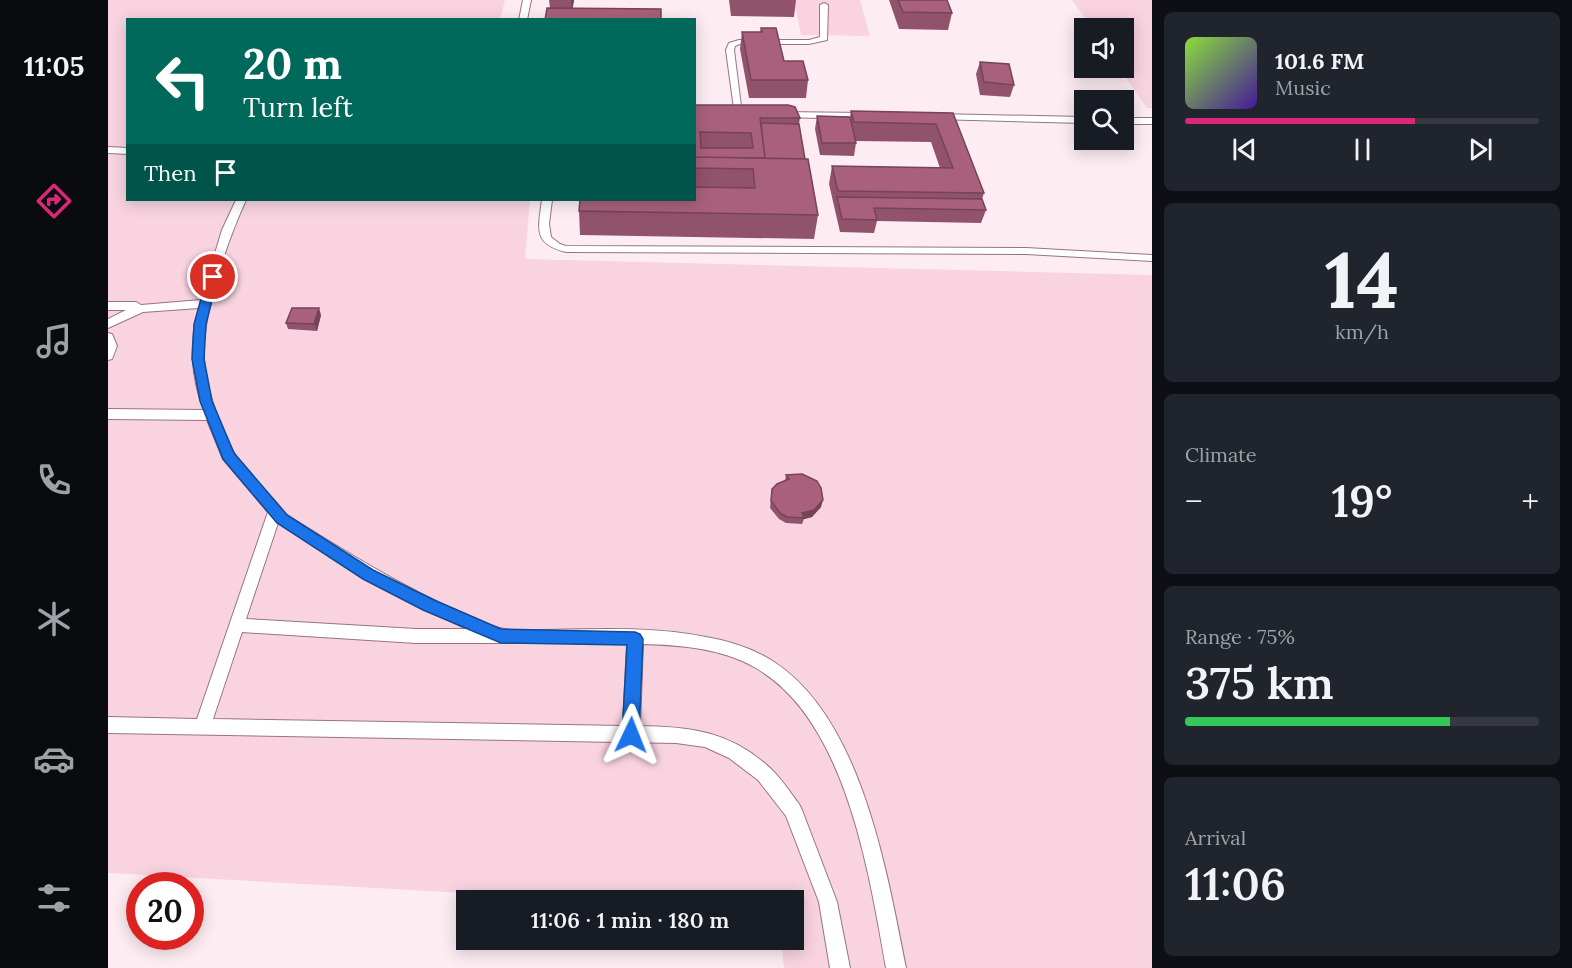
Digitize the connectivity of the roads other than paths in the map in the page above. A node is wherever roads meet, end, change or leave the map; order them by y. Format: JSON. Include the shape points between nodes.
{"nodes":[{"id":1,"x":527,"y":0,"type":"edge"},
{"id":2,"x":824,"y":4,"type":"dead end"},
{"id":3,"x":523,"y":18,"type":"edge"},
{"id":4,"x":727,"y":114,"type":"edge"},
{"id":5,"x":738,"y":114,"type":"junction"},
{"id":6,"x":750,"y":114,"type":"edge"},
{"id":7,"x":774,"y":115,"type":"edge"},
{"id":8,"x":881,"y":117,"type":"edge"},
{"id":9,"x":929,"y":117,"type":"edge"},
{"id":10,"x":1074,"y":120,"type":"edge"},
{"id":11,"x":1134,"y":121,"type":"edge"},
{"id":12,"x":1152,"y":121,"type":"edge"},
{"id":13,"x":108,"y":150,"type":"edge"},
{"id":14,"x":126,"y":151,"type":"edge"},
{"id":15,"x":241,"y":201,"type":"edge"},
{"id":16,"x":547,"y":201,"type":"edge"},
{"id":17,"x":1152,"y":258,"type":"edge"},
{"id":18,"x":206,"y":304,"type":"junction"},
{"id":19,"x":158,"y":305,"type":"junction"},
{"id":20,"x":108,"y":306,"type":"edge"},
{"id":21,"x":108,"y":324,"type":"edge"},
{"id":22,"x":108,"y":336,"type":"edge"},
{"id":23,"x":108,"y":356,"type":"edge"},
{"id":24,"x":108,"y":414,"type":"edge"},
{"id":25,"x":212,"y":415,"type":"junction"},
{"id":26,"x":276,"y":512,"type":"junction"},
{"id":27,"x":238,"y":625,"type":"junction"},
{"id":28,"x":501,"y":636,"type":"junction"},
{"id":29,"x":635,"y":639,"type":"junction"},
{"id":30,"x":108,"y":725,"type":"edge"},
{"id":31,"x":202,"y":727,"type":"junction"},
{"id":32,"x":631,"y":735,"type":"junction"},
{"id":33,"x":840,"y":968,"type":"edge"},
{"id":34,"x":896,"y":968,"type":"edge"}],
"edges":[{"from":1,"to":3,"type":"lane"},
{"from":2,"to":5,"type":"lane","via":[[824,38],[732,45]]},
{"from":4,"to":5,"type":"lane"},
{"from":5,"to":6,"type":"lane"},
{"from":7,"to":8,"type":"lane"},
{"from":9,"to":10,"type":"lane"},
{"from":11,"to":12,"type":"lane"},
{"from":13,"to":14,"type":"lane"},
{"from":15,"to":18,"type":"lane","via":[[227,230]]},
{"from":16,"to":17,"type":"lane","via":[[544,234],[548,243],[566,249],[1026,251]]},
{"from":18,"to":19,"type":"lane"},
{"from":18,"to":25,"type":"lane","via":[[200,324],[198,359]]},
{"from":19,"to":20,"type":"lane"},
{"from":19,"to":21,"type":"lane","via":[[129,312]]},
{"from":22,"to":23,"type":"lane"},
{"from":24,"to":25,"type":"lane"},
{"from":25,"to":26,"type":"lane","via":[[228,455]]},
{"from":26,"to":27,"type":"lane"},
{"from":26,"to":28,"type":"lane","via":[[368,574]]},
{"from":27,"to":28,"type":"lane","via":[[416,636]]},
{"from":27,"to":31,"type":"lane"},
{"from":28,"to":29,"type":"lane"},
{"from":29,"to":32,"type":"lane"},
{"from":29,"to":34,"type":"lane","via":[[681,639],[747,655],[778,674],[803,698],[847,776],[880,884]]},
{"from":30,"to":31,"type":"lane"},
{"from":31,"to":32,"type":"lane"},
{"from":32,"to":33,"type":"lane","via":[[706,740],[735,752],[764,774],[793,810],[828,902]]}]}
